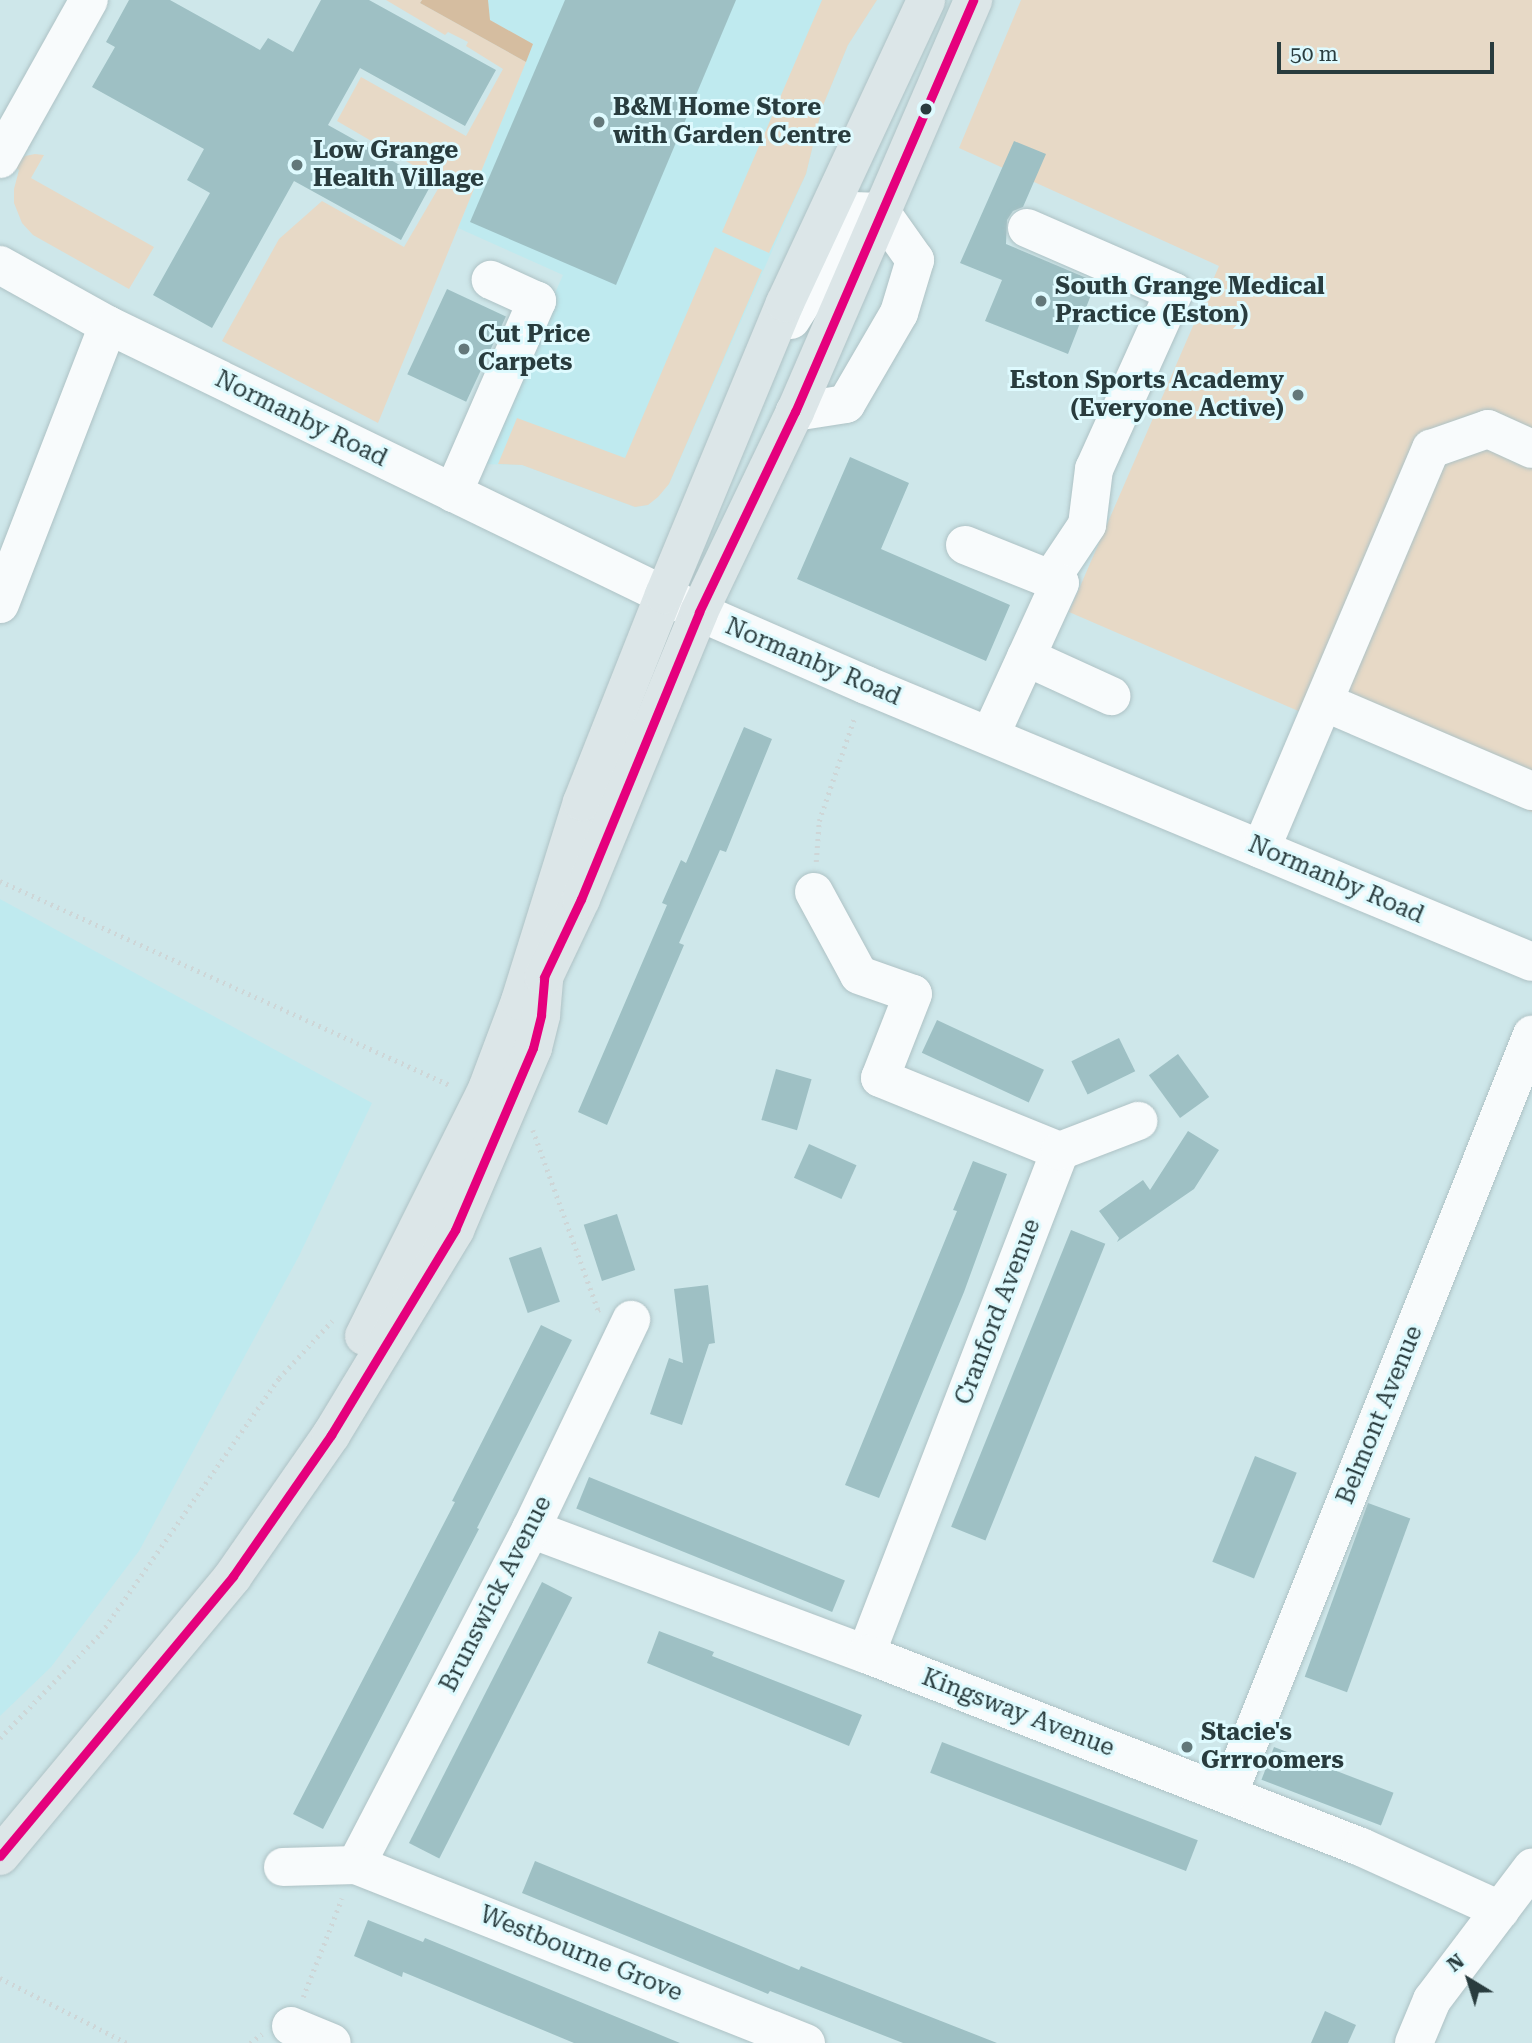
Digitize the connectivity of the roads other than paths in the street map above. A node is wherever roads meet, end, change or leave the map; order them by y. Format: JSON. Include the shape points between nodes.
{"nodes":[{"id":1,"x":89,"y":0,"type":"edge"},
{"id":2,"x":926,"y":0,"type":"edge"},
{"id":3,"x":973,"y":0,"type":"edge"},
{"id":4,"x":0,"y":159,"type":"edge"},
{"id":5,"x":881,"y":212,"type":"junction"},
{"id":6,"x":1027,"y":228,"type":"dead end"},
{"id":7,"x":0,"y":265,"type":"edge"},
{"id":8,"x":491,"y":280,"type":"dead end"},
{"id":9,"x":108,"y":325,"type":"junction"},
{"id":10,"x":755,"y":375,"type":"junction"},
{"id":11,"x":795,"y":412,"type":"junction"},
{"id":12,"x":1532,"y":449,"type":"edge"},
{"id":13,"x":453,"y":493,"type":"junction"},
{"id":14,"x":965,"y":545,"type":"dead end"},
{"id":15,"x":1051,"y":579,"type":"junction"},
{"id":16,"x":664,"y":595,"type":"junction"},
{"id":17,"x":0,"y":604,"type":"edge"},
{"id":18,"x":699,"y":612,"type":"junction"},
{"id":19,"x":1026,"y":657,"type":"junction"},
{"id":20,"x":1111,"y":696,"type":"dead end"},
{"id":21,"x":1324,"y":702,"type":"junction"},
{"id":22,"x":990,"y":736,"type":"junction"},
{"id":23,"x":1532,"y":791,"type":"edge"},
{"id":24,"x":1261,"y":849,"type":"junction"},
{"id":25,"x":814,"y":892,"type":"road end"},
{"id":26,"x":1532,"y":962,"type":"edge"},
{"id":27,"x":1532,"y":1035,"type":"edge"},
{"id":28,"x":497,"y":1097,"type":"junction"},
{"id":29,"x":1138,"y":1121,"type":"dead end"},
{"id":30,"x":1060,"y":1151,"type":"junction"},
{"id":31,"x":631,"y":1321,"type":"road end"},
{"id":32,"x":531,"y":1529,"type":"junction"},
{"id":33,"x":866,"y":1654,"type":"junction"},
{"id":34,"x":1228,"y":1796,"type":"junction"},
{"id":35,"x":0,"y":1856,"type":"edge"},
{"id":36,"x":356,"y":1865,"type":"junction"},
{"id":37,"x":282,"y":1867,"type":"dead end"},
{"id":38,"x":1532,"y":1868,"type":"edge"},
{"id":39,"x":1500,"y":1910,"type":"junction"},
{"id":40,"x":291,"y":2026,"type":"road end"},
{"id":41,"x":332,"y":2043,"type":"edge"},
{"id":42,"x":806,"y":2043,"type":"edge"},
{"id":43,"x":1414,"y":2043,"type":"edge"}],
"edges":[{"from":1,"to":4,"type":"street"},
{"from":2,"to":10,"type":"main road"},
{"from":3,"to":5,"type":"main road"},
{"from":5,"to":10,"type":"street","via":[[853,211],[830,259]]},
{"from":5,"to":11,"type":"main road"},
{"from":5,"to":11,"type":"street","via":[[915,260],[899,313],[846,404]]},
{"from":6,"to":15,"type":"street","via":[[1174,292],[1094,469],[1087,525]]},
{"from":7,"to":9,"type":"street","name":"Normanby Road"},
{"from":8,"to":13,"type":"street","via":[[537,301]]},
{"from":9,"to":13,"type":"street","name":"Normanby Road"},
{"from":9,"to":17,"type":"street"},
{"from":10,"to":16,"type":"main road"},
{"from":11,"to":18,"type":"main road"},
{"from":12,"to":21,"type":"street","via":[[1488,429],[1431,449]]},
{"from":13,"to":16,"type":"street","name":"Normanby Road"},
{"from":14,"to":15,"type":"street"},
{"from":15,"to":19,"type":"street","via":[[1060,583]]},
{"from":16,"to":18,"type":"street","name":"Normanby Road"},
{"from":16,"to":28,"type":"main road","via":[[582,802],[520,1001]]},
{"from":18,"to":22,"type":"street","name":"Normanby Road"},
{"from":18,"to":28,"type":"main road","via":[[581,899],[544,977],[533,1048]]},
{"from":19,"to":20,"type":"street"},
{"from":19,"to":22,"type":"street"},
{"from":21,"to":23,"type":"street"},
{"from":21,"to":24,"type":"street"},
{"from":22,"to":24,"type":"street","name":"Normanby Road"},
{"from":24,"to":26,"type":"street","name":"Normanby Road"},
{"from":25,"to":30,"type":"street","via":[[859,975],[913,994],[880,1078]]},
{"from":27,"to":34,"type":"street","name":"Belmont Avenue"},
{"from":28,"to":35,"type":"main road","via":[[455,1230],[331,1435],[233,1576]]},
{"from":29,"to":30,"type":"street"},
{"from":30,"to":33,"type":"street","name":"Cranford Avenue"},
{"from":31,"to":32,"type":"street","name":"Brunswick Avenue"},
{"from":32,"to":33,"type":"street","name":"Kingsway Avenue"},
{"from":32,"to":36,"type":"street","name":"Brunswick Avenue"},
{"from":33,"to":34,"type":"street","name":"Kingsway Avenue"},
{"from":34,"to":39,"type":"street","name":"Kingsway Avenue","via":[[1361,1847]]},
{"from":36,"to":37,"type":"street"},
{"from":36,"to":42,"type":"street","name":"Westbourne Grove"},
{"from":38,"to":39,"type":"street"},
{"from":39,"to":43,"type":"street","via":[[1432,2000]]},
{"from":40,"to":41,"type":"street"}]}
